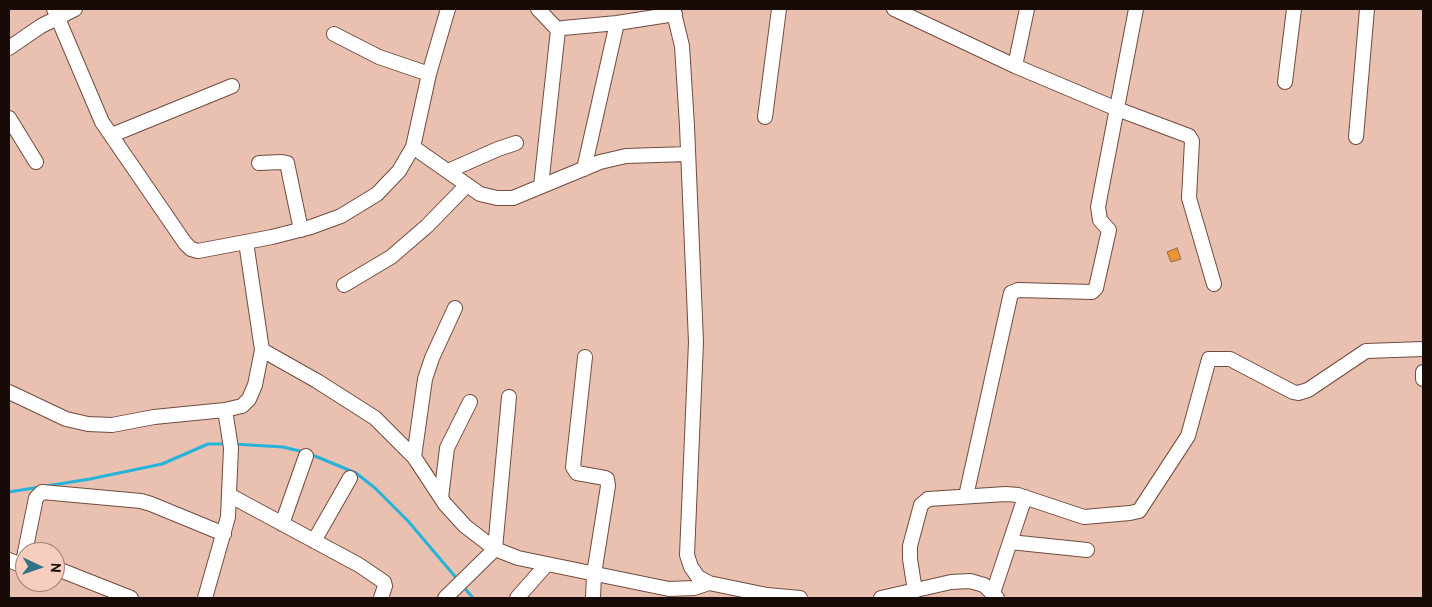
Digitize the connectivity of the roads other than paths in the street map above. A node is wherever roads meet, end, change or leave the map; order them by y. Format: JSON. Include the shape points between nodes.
{"nodes":[{"id":1,"x":75,"y":9,"type":"edge"},
{"id":2,"x":448,"y":9,"type":"edge"},
{"id":3,"x":538,"y":9,"type":"edge"},
{"id":4,"x":779,"y":9,"type":"edge"},
{"id":5,"x":894,"y":9,"type":"edge"},
{"id":6,"x":1027,"y":9,"type":"edge"},
{"id":7,"x":1136,"y":9,"type":"edge"},
{"id":8,"x":1294,"y":9,"type":"edge"},
{"id":9,"x":1367,"y":9,"type":"edge"},
{"id":10,"x":674,"y":11,"type":"edge"},
{"id":11,"x":56,"y":13,"type":"edge"},
{"id":12,"x":617,"y":23,"type":"junction"},
{"id":13,"x":558,"y":30,"type":"junction"},
{"id":14,"x":334,"y":34,"type":"dead end"},
{"id":15,"x":9,"y":48,"type":"edge"},
{"id":16,"x":1015,"y":66,"type":"junction"},
{"id":17,"x":430,"y":74,"type":"junction"},
{"id":18,"x":1285,"y":82,"type":"dead end"},
{"id":19,"x":232,"y":86,"type":"dead end"},
{"id":20,"x":1117,"y":109,"type":"junction"},
{"id":21,"x":764,"y":117,"type":"dead end"},
{"id":22,"x":9,"y":118,"type":"edge"},
{"id":23,"x":112,"y":136,"type":"junction"},
{"id":24,"x":1356,"y":137,"type":"dead end"},
{"id":25,"x":516,"y":143,"type":"dead end"},
{"id":26,"x":413,"y":147,"type":"junction"},
{"id":27,"x":688,"y":154,"type":"junction"},
{"id":28,"x":36,"y":162,"type":"dead end"},
{"id":29,"x":259,"y":163,"type":"dead end"},
{"id":30,"x":584,"y":169,"type":"junction"},
{"id":31,"x":448,"y":172,"type":"junction"},
{"id":32,"x":467,"y":184,"type":"junction"},
{"id":33,"x":541,"y":186,"type":"junction"},
{"id":34,"x":301,"y":230,"type":"junction"},
{"id":35,"x":246,"y":242,"type":"junction"},
{"id":36,"x":1214,"y":284,"type":"dead end"},
{"id":37,"x":344,"y":285,"type":"dead end"},
{"id":38,"x":455,"y":308,"type":"dead end"},
{"id":39,"x":262,"y":350,"type":"junction"},
{"id":40,"x":1423,"y":350,"type":"edge"},
{"id":41,"x":585,"y":358,"type":"dead end"},
{"id":42,"x":1423,"y":372,"type":"edge"},
{"id":43,"x":1423,"y":379,"type":"edge"},
{"id":44,"x":9,"y":392,"type":"edge"},
{"id":45,"x":509,"y":397,"type":"dead end"},
{"id":46,"x":470,"y":402,"type":"dead end"},
{"id":47,"x":225,"y":410,"type":"junction"},
{"id":48,"x":306,"y":456,"type":"dead end"},
{"id":49,"x":414,"y":457,"type":"junction"},
{"id":50,"x":350,"y":478,"type":"dead end"},
{"id":51,"x":229,"y":495,"type":"junction"},
{"id":52,"x":966,"y":496,"type":"junction"},
{"id":53,"x":1025,"y":497,"type":"junction"},
{"id":54,"x":441,"y":498,"type":"junction"},
{"id":55,"x":282,"y":524,"type":"junction"},
{"id":56,"x":224,"y":534,"type":"junction"},
{"id":57,"x":314,"y":541,"type":"junction"},
{"id":58,"x":27,"y":542,"type":"edge"},
{"id":59,"x":1010,"y":542,"type":"junction"},
{"id":60,"x":495,"y":549,"type":"junction"},
{"id":61,"x":1087,"y":550,"type":"dead end"},
{"id":62,"x":547,"y":564,"type":"junction"},
{"id":63,"x":65,"y":572,"type":"edge"},
{"id":64,"x":594,"y":574,"type":"junction"},
{"id":65,"x":709,"y":583,"type":"junction"},
{"id":66,"x":914,"y":591,"type":"junction"},
{"id":67,"x":995,"y":596,"type":"edge"},
{"id":68,"x":767,"y":597,"type":"edge"},
{"id":69,"x":131,"y":598,"type":"edge"},
{"id":70,"x":205,"y":598,"type":"edge"},
{"id":71,"x":381,"y":598,"type":"edge"},
{"id":72,"x":445,"y":598,"type":"edge"},
{"id":73,"x":517,"y":598,"type":"edge"},
{"id":74,"x":593,"y":598,"type":"edge"},
{"id":75,"x":800,"y":598,"type":"edge"},
{"id":76,"x":881,"y":598,"type":"edge"}],
"edges":[{"from":1,"to":11,"type":"street"},
{"from":2,"to":17,"type":"street"},
{"from":3,"to":13,"type":"street"},
{"from":4,"to":21,"type":"street"},
{"from":5,"to":16,"type":"street"},
{"from":6,"to":16,"type":"street"},
{"from":7,"to":20,"type":"street"},
{"from":8,"to":18,"type":"street"},
{"from":9,"to":24,"type":"street"},
{"from":10,"to":12,"type":"street"},
{"from":10,"to":27,"type":"street","via":[[682,46]]},
{"from":11,"to":15,"type":"street"},
{"from":11,"to":23,"type":"street","via":[[102,122]]},
{"from":12,"to":13,"type":"street"},
{"from":12,"to":30,"type":"street"},
{"from":13,"to":33,"type":"street"},
{"from":14,"to":17,"type":"street","via":[[379,57]]},
{"from":16,"to":20,"type":"street"},
{"from":17,"to":26,"type":"street"},
{"from":19,"to":23,"type":"street"},
{"from":20,"to":36,"type":"street","via":[[1191,138],[1189,198]]},
{"from":20,"to":52,"type":"street","via":[[1098,212],[1109,230],[1096,290],[1018,290],[1012,293]]},
{"from":22,"to":28,"type":"street"},
{"from":23,"to":35,"type":"street","via":[[191,249],[198,251]]},
{"from":25,"to":31,"type":"street"},
{"from":26,"to":31,"type":"street"},
{"from":26,"to":34,"type":"street","via":[[399,171],[377,194],[341,216]]},
{"from":27,"to":30,"type":"street","via":[[626,156]]},
{"from":27,"to":65,"type":"street","via":[[696,342],[687,555],[698,577]]},
{"from":29,"to":34,"type":"street","via":[[287,163]]},
{"from":30,"to":33,"type":"street"},
{"from":31,"to":32,"type":"street"},
{"from":32,"to":33,"type":"street","via":[[480,194],[497,198],[513,198]]},
{"from":32,"to":37,"type":"street","via":[[427,226],[391,257]]},
{"from":34,"to":35,"type":"street"},
{"from":35,"to":39,"type":"street"},
{"from":38,"to":49,"type":"street","via":[[425,379]]},
{"from":39,"to":47,"type":"street","via":[[249,399],[242,406]]},
{"from":39,"to":49,"type":"street","via":[[375,418]]},
{"from":40,"to":53,"type":"street","via":[[1366,351],[1308,390],[1298,393],[1233,360],[1209,359],[1188,436],[1139,510],[1130,514],[1084,518]]},
{"from":41,"to":64,"type":"street","via":[[573,467],[575,472],[607,479],[608,486]]},
{"from":42,"to":43,"type":"street"},
{"from":44,"to":47,"type":"street","via":[[66,419],[88,424],[112,425]]},
{"from":45,"to":60,"type":"street"},
{"from":46,"to":54,"type":"street","via":[[447,448]]},
{"from":47,"to":51,"type":"street","via":[[231,445]]},
{"from":48,"to":55,"type":"street"},
{"from":49,"to":54,"type":"street"},
{"from":50,"to":57,"type":"street"},
{"from":51,"to":55,"type":"street"},
{"from":51,"to":56,"type":"street"},
{"from":52,"to":53,"type":"street","via":[[1006,494]]},
{"from":52,"to":66,"type":"street","via":[[928,499],[922,505],[910,546]]},
{"from":53,"to":59,"type":"street"},
{"from":54,"to":60,"type":"street","via":[[466,526]]},
{"from":55,"to":57,"type":"street"},
{"from":56,"to":58,"type":"street","via":[[146,502],[42,492],[36,498]]},
{"from":56,"to":70,"type":"street"},
{"from":57,"to":71,"type":"street","via":[[384,582],[386,586]]},
{"from":59,"to":61,"type":"street"},
{"from":59,"to":67,"type":"street"},
{"from":60,"to":62,"type":"street"},
{"from":60,"to":72,"type":"street"},
{"from":62,"to":64,"type":"street"},
{"from":62,"to":73,"type":"street"},
{"from":63,"to":69,"type":"street"},
{"from":64,"to":65,"type":"street","via":[[669,589],[694,588]]},
{"from":64,"to":74,"type":"street"},
{"from":65,"to":68,"type":"street"},
{"from":66,"to":67,"type":"street","via":[[970,581],[984,585]]},
{"from":66,"to":76,"type":"street"},
{"from":68,"to":75,"type":"street"}]}
